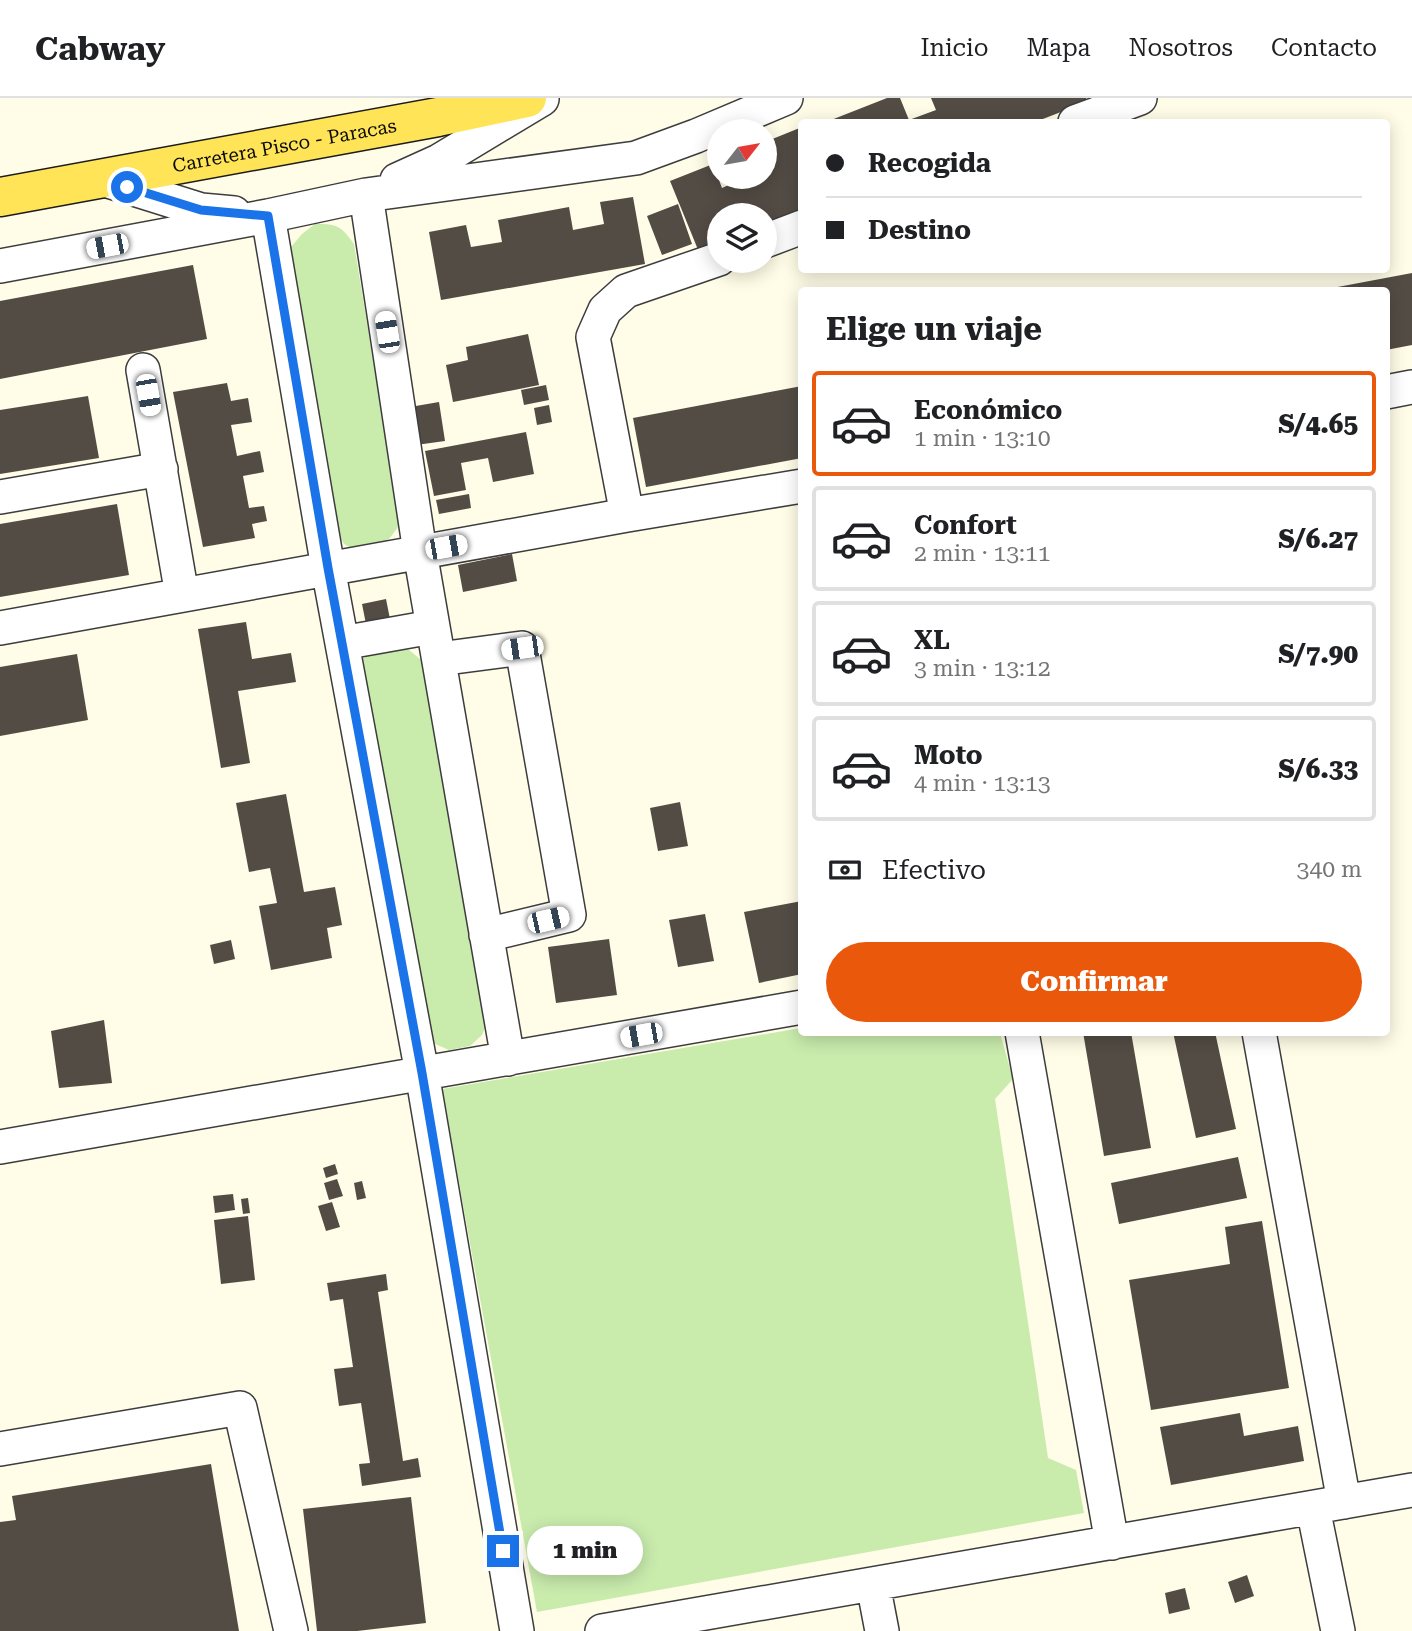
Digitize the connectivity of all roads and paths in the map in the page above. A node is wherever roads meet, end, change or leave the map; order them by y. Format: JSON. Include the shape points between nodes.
{"nodes":[{"id":1,"x":527,"y":98,"type":"edge"},
{"id":2,"x":545,"y":98,"type":"edge"},
{"id":3,"x":786,"y":98,"type":"edge"},
{"id":4,"x":1139,"y":98,"type":"edge"},
{"id":5,"x":1083,"y":119,"type":"edge"},
{"id":6,"x":102,"y":179,"type":"junction"},
{"id":7,"x":366,"y":195,"type":"junction"},
{"id":8,"x":0,"y":197,"type":"edge"},
{"id":9,"x":268,"y":216,"type":"junction"},
{"id":10,"x":798,"y":229,"type":"edge"},
{"id":11,"x":777,"y":236,"type":"edge"},
{"id":12,"x":707,"y":262,"type":"edge"},
{"id":13,"x":0,"y":266,"type":"edge"},
{"id":14,"x":143,"y":370,"type":"dead end"},
{"id":15,"x":1412,"y":387,"type":"edge"},
{"id":16,"x":1390,"y":390,"type":"edge"},
{"id":17,"x":161,"y":469,"type":"junction"},
{"id":18,"x":798,"y":487,"type":"edge"},
{"id":19,"x":0,"y":497,"type":"edge"},
{"id":20,"x":627,"y":515,"type":"junction"},
{"id":21,"x":420,"y":552,"type":"junction"},
{"id":22,"x":328,"y":568,"type":"junction"},
{"id":23,"x":182,"y":595,"type":"junction"},
{"id":24,"x":432,"y":627,"type":"junction"},
{"id":25,"x":0,"y":628,"type":"edge"},
{"id":26,"x":342,"y":643,"type":"junction"},
{"id":27,"x":439,"y":659,"type":"junction"},
{"id":28,"x":486,"y":935,"type":"junction"},
{"id":29,"x":798,"y":1008,"type":"edge"},
{"id":30,"x":1023,"y":1036,"type":"edge"},
{"id":31,"x":1260,"y":1036,"type":"edge"},
{"id":32,"x":508,"y":1059,"type":"junction"},
{"id":33,"x":422,"y":1073,"type":"junction"},
{"id":34,"x":0,"y":1147,"type":"edge"},
{"id":35,"x":0,"y":1450,"type":"edge"},
{"id":36,"x":1412,"y":1490,"type":"edge"},
{"id":37,"x":1329,"y":1505,"type":"junction"},
{"id":38,"x":1112,"y":1543,"type":"junction"},
{"id":39,"x":873,"y":1584,"type":"junction"},
{"id":40,"x":291,"y":1631,"type":"edge"},
{"id":41,"x":517,"y":1631,"type":"edge"},
{"id":42,"x":602,"y":1631,"type":"edge"},
{"id":43,"x":881,"y":1631,"type":"edge"},
{"id":44,"x":1338,"y":1631,"type":"edge"}],
"edges":[{"from":1,"to":6,"type":"main road","name":"Carretera Pisco - Paracas"},
{"from":2,"to":7,"type":"street","via":[[439,161]]},
{"from":3,"to":7,"type":"street","via":[[636,158]]},
{"from":4,"to":5,"type":"street"},
{"from":6,"to":8,"type":"main road","name":"Carretera Pisco - Paracas"},
{"from":6,"to":9,"type":"street","via":[[201,210]]},
{"from":7,"to":9,"type":"street"},
{"from":7,"to":21,"type":"street"},
{"from":9,"to":13,"type":"street"},
{"from":9,"to":22,"type":"street"},
{"from":10,"to":11,"type":"street"},
{"from":12,"to":20,"type":"street","via":[[626,291],[605,310],[593,337]]},
{"from":14,"to":17,"type":"street"},
{"from":15,"to":16,"type":"street"},
{"from":17,"to":19,"type":"street"},
{"from":17,"to":23,"type":"street"},
{"from":18,"to":20,"type":"street"},
{"from":20,"to":21,"type":"street"},
{"from":21,"to":22,"type":"street"},
{"from":21,"to":24,"type":"street"},
{"from":22,"to":23,"type":"street"},
{"from":22,"to":26,"type":"street"},
{"from":23,"to":25,"type":"street"},
{"from":24,"to":26,"type":"street"},
{"from":24,"to":27,"type":"street"},
{"from":26,"to":33,"type":"street"},
{"from":27,"to":28,"type":"street"},
{"from":27,"to":28,"type":"street","via":[[522,648],[567,902],[569,915]]},
{"from":28,"to":32,"type":"street"},
{"from":29,"to":32,"type":"street"},
{"from":30,"to":38,"type":"street"},
{"from":31,"to":37,"type":"street"},
{"from":32,"to":33,"type":"street"},
{"from":33,"to":34,"type":"street"},
{"from":33,"to":41,"type":"street"},
{"from":35,"to":40,"type":"street","via":[[240,1408]]},
{"from":36,"to":37,"type":"street"},
{"from":37,"to":38,"type":"street"},
{"from":37,"to":44,"type":"street"},
{"from":38,"to":39,"type":"street"},
{"from":39,"to":42,"type":"street"},
{"from":39,"to":43,"type":"street"}]}
